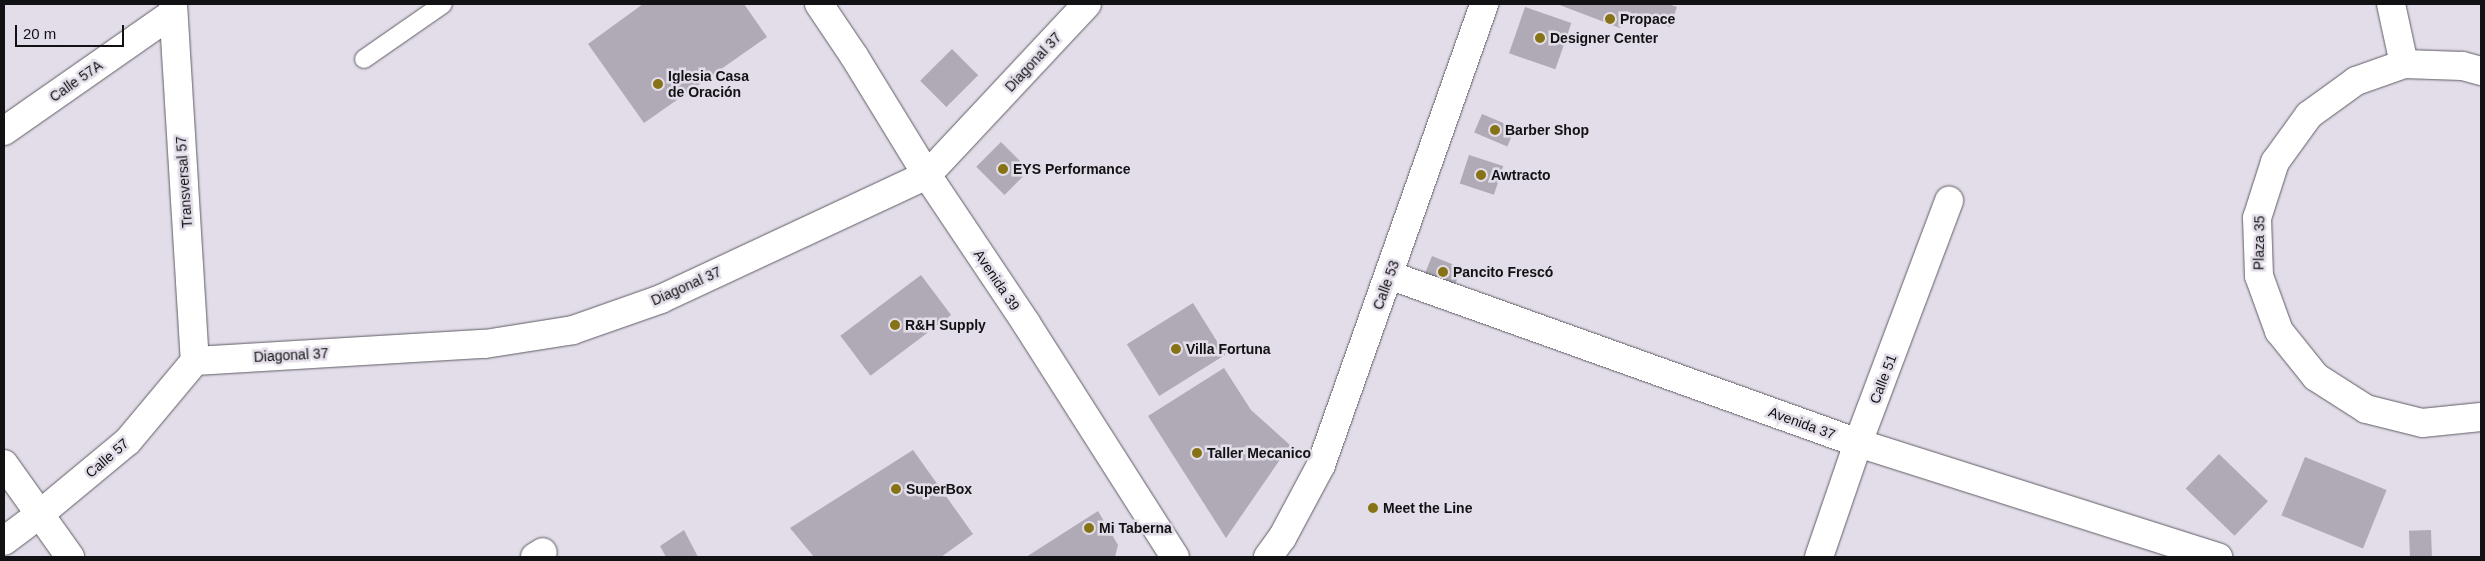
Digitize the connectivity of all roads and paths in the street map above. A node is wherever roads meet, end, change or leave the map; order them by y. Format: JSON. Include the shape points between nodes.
{"nodes":[{"id":1,"x":443,"y":4,"type":"edge"},
{"id":2,"x":819,"y":4,"type":"edge"},
{"id":3,"x":1088,"y":4,"type":"edge"},
{"id":4,"x":1484,"y":4,"type":"edge"},
{"id":5,"x":2391,"y":4,"type":"edge"},
{"id":6,"x":173,"y":9,"type":"edge"},
{"id":7,"x":364,"y":59,"type":"dead end"},
{"id":8,"x":2404,"y":64,"type":"junction"},
{"id":9,"x":2481,"y":72,"type":"edge"},
{"id":10,"x":4,"y":131,"type":"edge"},
{"id":11,"x":927,"y":175,"type":"junction"},
{"id":12,"x":1949,"y":201,"type":"dead end"},
{"id":13,"x":1389,"y":275,"type":"junction"},
{"id":14,"x":195,"y":361,"type":"junction"},
{"id":15,"x":2481,"y":418,"type":"edge"},
{"id":16,"x":1858,"y":443,"type":"junction"},
{"id":17,"x":4,"y":464,"type":"edge"},
{"id":18,"x":40,"y":514,"type":"junction"},
{"id":19,"x":4,"y":541,"type":"edge"},
{"id":20,"x":70,"y":557,"type":"edge"},
{"id":21,"x":1175,"y":557,"type":"edge"},
{"id":22,"x":1268,"y":557,"type":"edge"},
{"id":23,"x":1819,"y":557,"type":"edge"},
{"id":24,"x":2218,"y":557,"type":"edge"}],
"edges":[{"from":1,"to":7,"type":"lane"},
{"from":2,"to":11,"type":"street","name":"Avenida 39"},
{"from":3,"to":11,"type":"street","name":"Diagonal 37"},
{"from":4,"to":13,"type":"street","name":"Calle 53"},
{"from":5,"to":8,"type":"street"},
{"from":6,"to":10,"type":"street","name":"Calle 57A"},
{"from":6,"to":14,"type":"street","name":"Transversal 57"},
{"from":8,"to":9,"type":"street","name":"Plaza 35","via":[[2462,66]]},
{"from":8,"to":15,"type":"street","name":"Plaza 35","via":[[2356,81],[2308,115],[2274,162],[2257,218],[2259,276],[2279,332],[2324,383],[2366,408],[2422,423]]},
{"from":11,"to":14,"type":"street","name":"Diagonal 37","via":[[661,299],[573,330],[485,344]]},
{"from":11,"to":21,"type":"street","name":"Avenida 39"},
{"from":12,"to":16,"type":"street","name":"Calle 51"},
{"from":13,"to":16,"type":"street","name":"Avenida 37"},
{"from":13,"to":22,"type":"street","name":"Calle 53","via":[[1322,464],[1282,538]]},
{"from":14,"to":18,"type":"street","name":"Calle 57","via":[[128,441]]},
{"from":16,"to":23,"type":"street","name":"Calle 51"},
{"from":16,"to":24,"type":"street","name":"Avenida 37"},
{"from":17,"to":18,"type":"street"},
{"from":18,"to":19,"type":"street","name":"Calle 57"},
{"from":18,"to":20,"type":"street"}]}
